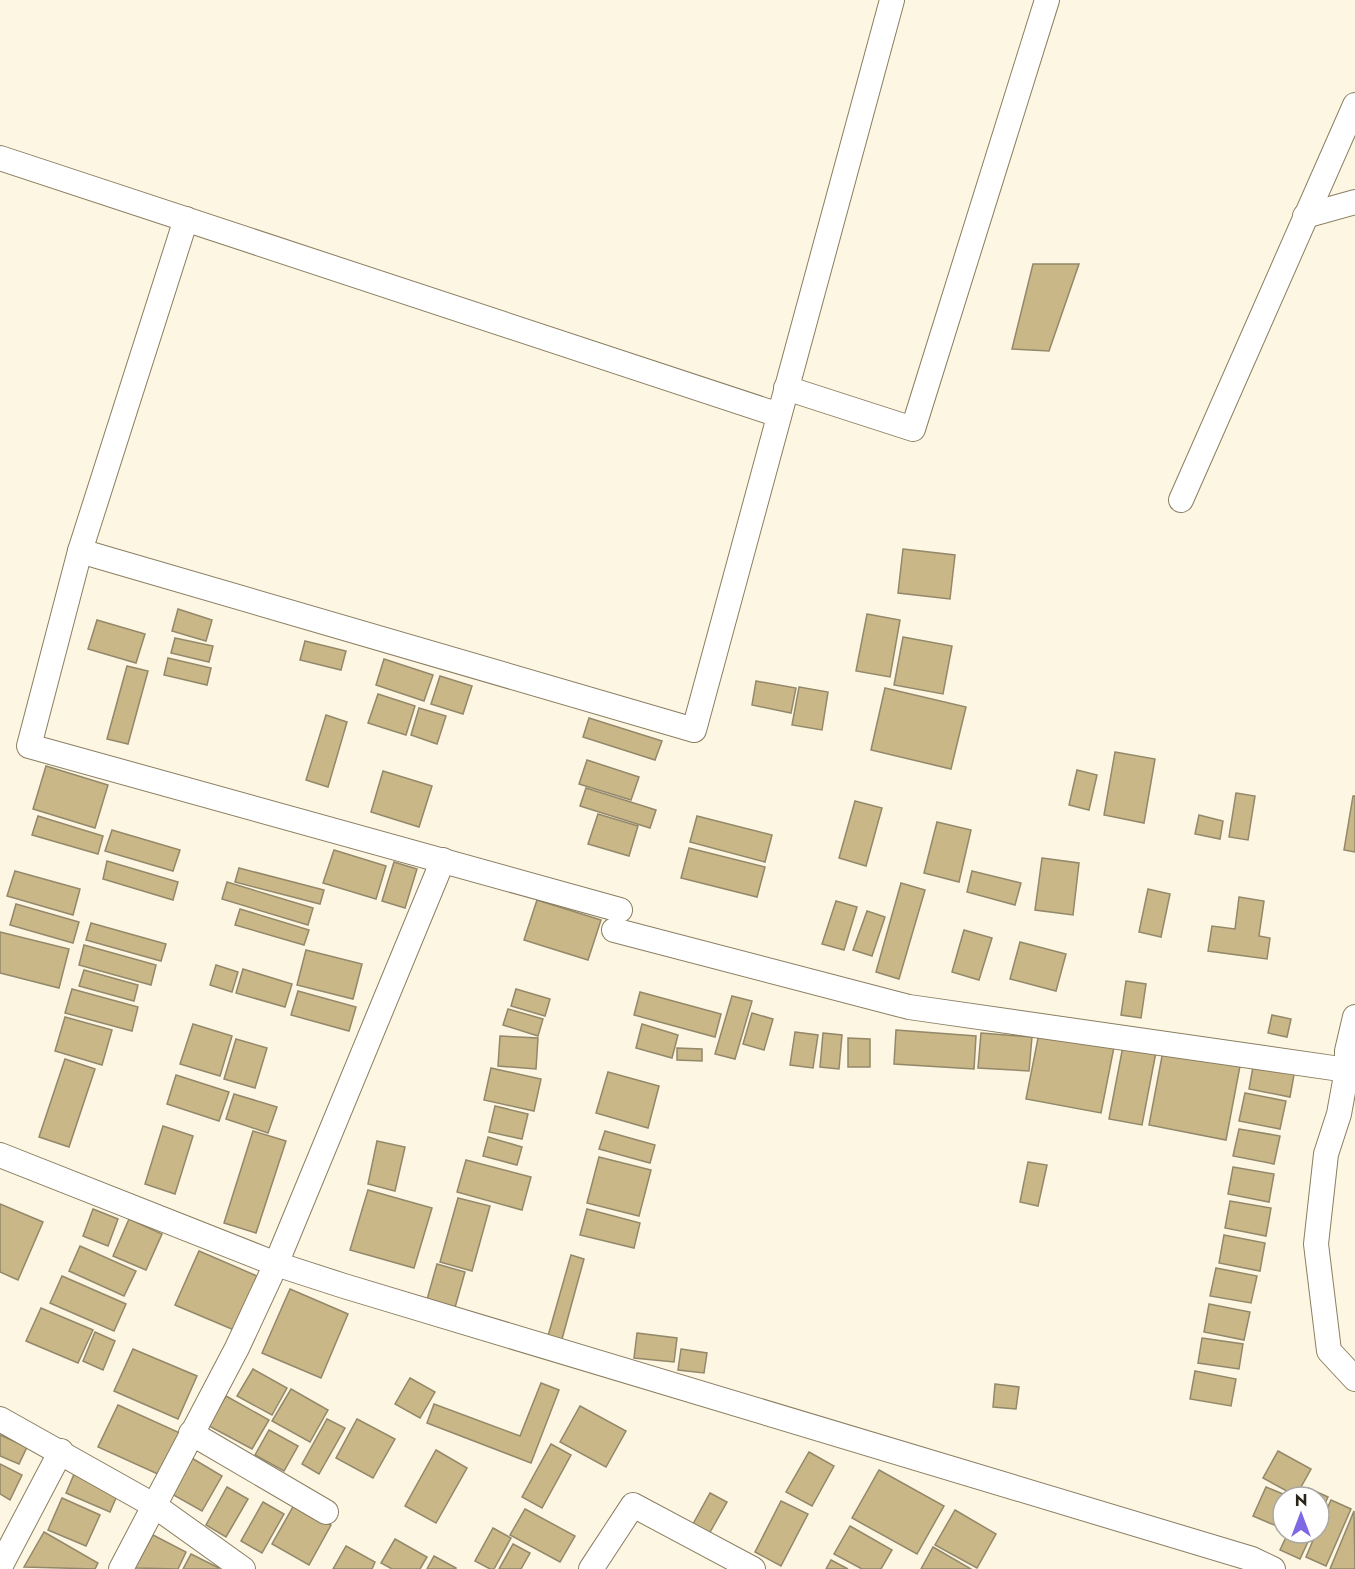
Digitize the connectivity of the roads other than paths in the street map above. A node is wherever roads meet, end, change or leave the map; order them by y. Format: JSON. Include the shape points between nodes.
{"nodes":[{"id":1,"x":892,"y":0,"type":"edge"},
{"id":2,"x":1047,"y":0,"type":"edge"},
{"id":3,"x":1355,"y":105,"type":"edge"},
{"id":4,"x":0,"y":158,"type":"edge"},
{"id":5,"x":1355,"y":201,"type":"edge"},
{"id":6,"x":1305,"y":216,"type":"junction"},
{"id":7,"x":186,"y":219,"type":"junction"},
{"id":8,"x":786,"y":388,"type":"junction"},
{"id":9,"x":779,"y":415,"type":"junction"},
{"id":10,"x":1181,"y":500,"type":"dead end"},
{"id":11,"x":80,"y":551,"type":"junction"},
{"id":12,"x":443,"y":860,"type":"junction"},
{"id":13,"x":1355,"y":1017,"type":"edge"},
{"id":14,"x":1347,"y":1070,"type":"junction"},
{"id":15,"x":0,"y":1155,"type":"edge"},
{"id":16,"x":276,"y":1264,"type":"junction"},
{"id":17,"x":1355,"y":1379,"type":"edge"},
{"id":18,"x":0,"y":1419,"type":"edge"},
{"id":19,"x":191,"y":1433,"type":"junction"},
{"id":20,"x":62,"y":1451,"type":"junction"},
{"id":21,"x":155,"y":1506,"type":"junction"},
{"id":22,"x":326,"y":1512,"type":"dead end"},
{"id":23,"x":0,"y":1567,"type":"edge"},
{"id":24,"x":121,"y":1569,"type":"edge"},
{"id":25,"x":243,"y":1569,"type":"edge"},
{"id":26,"x":591,"y":1569,"type":"edge"},
{"id":27,"x":753,"y":1569,"type":"edge"},
{"id":28,"x":1273,"y":1569,"type":"edge"}],
"edges":[{"from":1,"to":8,"type":"street"},
{"from":2,"to":8,"type":"street","via":[[913,429]]},
{"from":3,"to":6,"type":"street"},
{"from":4,"to":7,"type":"street"},
{"from":5,"to":6,"type":"street"},
{"from":6,"to":10,"type":"street"},
{"from":7,"to":9,"type":"street"},
{"from":7,"to":11,"type":"street"},
{"from":8,"to":9,"type":"street"},
{"from":9,"to":11,"type":"street","via":[[694,730]]},
{"from":11,"to":12,"type":"street","via":[[30,746]]},
{"from":12,"to":14,"type":"street","via":[[617,920],[909,1007]]},
{"from":12,"to":16,"type":"street"},
{"from":13,"to":14,"type":"street"},
{"from":14,"to":17,"type":"street","via":[[1326,1155],[1316,1244],[1329,1351]]},
{"from":15,"to":16,"type":"street"},
{"from":16,"to":19,"type":"street"},
{"from":16,"to":28,"type":"street","via":[[1252,1558]]},
{"from":18,"to":20,"type":"street"},
{"from":19,"to":21,"type":"street"},
{"from":19,"to":22,"type":"street"},
{"from":20,"to":21,"type":"street"},
{"from":20,"to":23,"type":"street"},
{"from":21,"to":24,"type":"street"},
{"from":21,"to":25,"type":"street"},
{"from":26,"to":27,"type":"street","via":[[633,1505]]}]}
